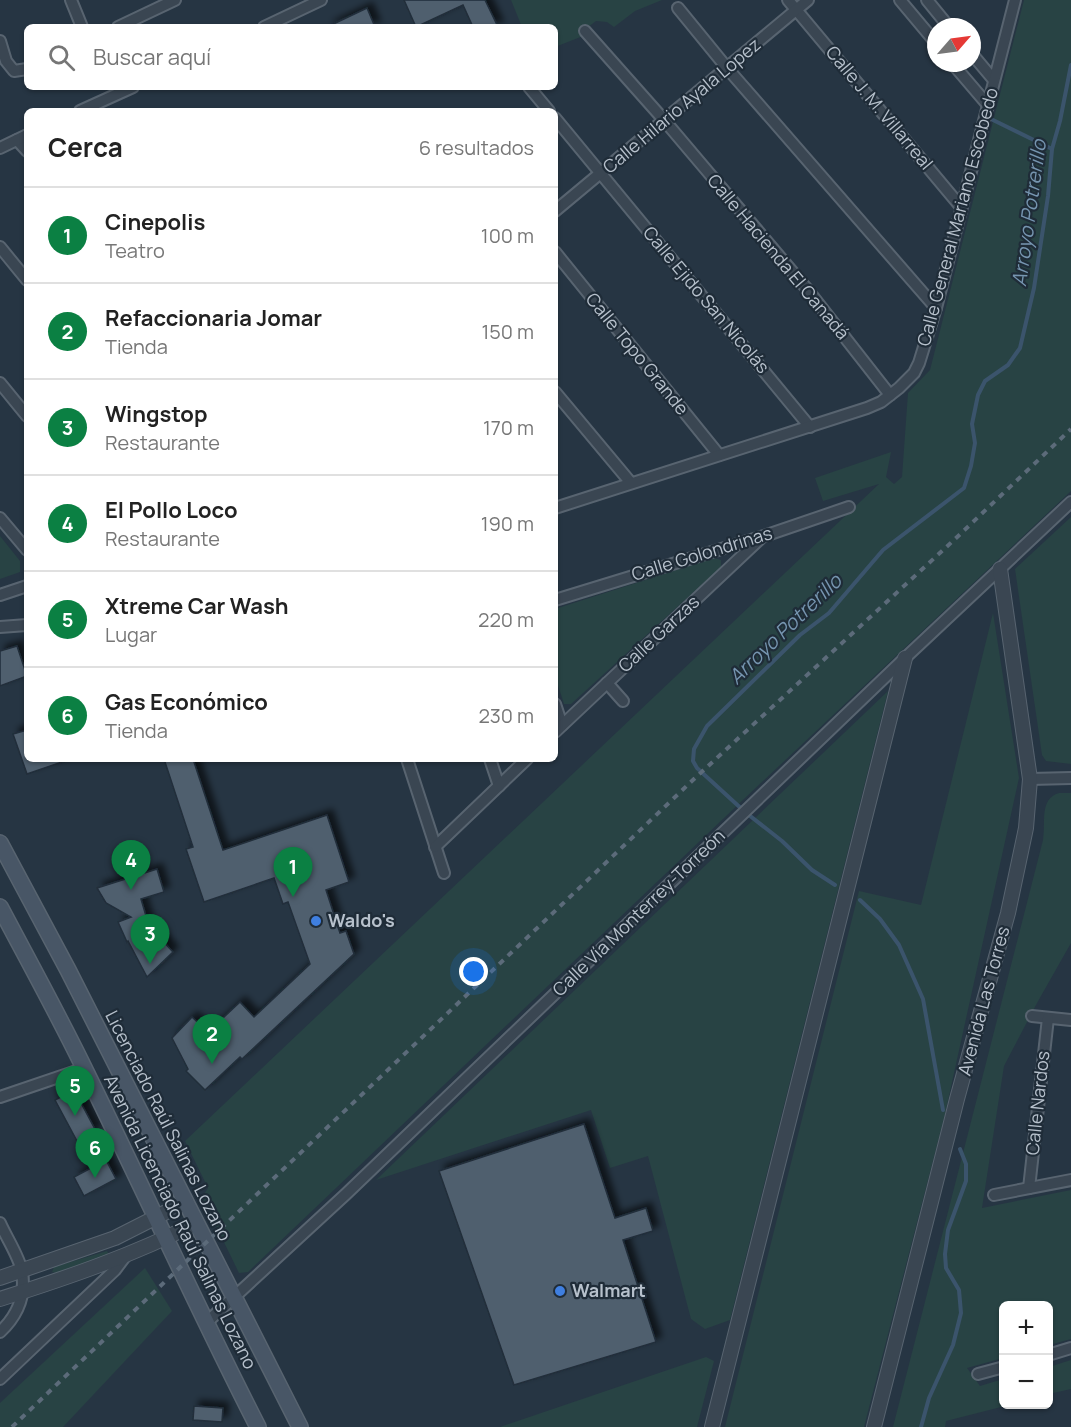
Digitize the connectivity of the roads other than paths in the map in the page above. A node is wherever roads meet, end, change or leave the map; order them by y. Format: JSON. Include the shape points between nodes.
{"nodes":[{"id":1,"x":71,"y":0,"type":"edge"},
{"id":2,"x":176,"y":0,"type":"edge"},
{"id":3,"x":321,"y":0,"type":"edge"},
{"id":4,"x":788,"y":0,"type":"edge"},
{"id":5,"x":808,"y":0,"type":"edge"},
{"id":6,"x":900,"y":0,"type":"edge"},
{"id":7,"x":927,"y":0,"type":"edge"},
{"id":8,"x":1015,"y":0,"type":"edge"},
{"id":9,"x":157,"y":4,"type":"edge"},
{"id":10,"x":678,"y":8,"type":"dead end"},
{"id":11,"x":796,"y":10,"type":"junction"},
{"id":12,"x":942,"y":18,"type":"edge"},
{"id":13,"x":81,"y":24,"type":"edge"},
{"id":14,"x":123,"y":24,"type":"edge"},
{"id":15,"x":270,"y":24,"type":"edge"},
{"id":16,"x":585,"y":31,"type":"dead end"},
{"id":17,"x":927,"y":32,"type":"edge"},
{"id":18,"x":0,"y":41,"type":"edge"},
{"id":19,"x":981,"y":65,"type":"edge"},
{"id":20,"x":727,"y":68,"type":"junction"},
{"id":21,"x":24,"y":69,"type":"edge"},
{"id":22,"x":960,"y":72,"type":"edge"},
{"id":23,"x":993,"y":79,"type":"junction"},
{"id":24,"x":126,"y":90,"type":"edge"},
{"id":25,"x":532,"y":90,"type":"edge"},
{"id":26,"x":987,"y":104,"type":"junction"},
{"id":27,"x":86,"y":108,"type":"edge"},
{"id":28,"x":546,"y":108,"type":"edge"},
{"id":29,"x":664,"y":120,"type":"junction"},
{"id":30,"x":558,"y":122,"type":"edge"},
{"id":31,"x":22,"y":137,"type":"edge"},
{"id":32,"x":0,"y":148,"type":"edge"},
{"id":33,"x":601,"y":173,"type":"junction"},
{"id":34,"x":961,"y":207,"type":"junction"},
{"id":35,"x":558,"y":209,"type":"edge"},
{"id":36,"x":0,"y":248,"type":"edge"},
{"id":37,"x":558,"y":256,"type":"edge"},
{"id":38,"x":24,"y":276,"type":"edge"},
{"id":39,"x":936,"y":308,"type":"junction"},
{"id":40,"x":0,"y":383,"type":"edge"},
{"id":41,"x":890,"y":395,"type":"junction"},
{"id":42,"x":558,"y":396,"type":"edge"},
{"id":43,"x":24,"y":412,"type":"edge"},
{"id":44,"x":810,"y":427,"type":"junction"},
{"id":45,"x":719,"y":455,"type":"junction"},
{"id":46,"x":632,"y":483,"type":"junction"},
{"id":47,"x":1071,"y":502,"type":"edge"},
{"id":48,"x":558,"y":507,"type":"edge"},
{"id":49,"x":849,"y":507,"type":"dead end"},
{"id":50,"x":0,"y":518,"type":"edge"},
{"id":51,"x":764,"y":536,"type":"junction"},
{"id":52,"x":24,"y":546,"type":"edge"},
{"id":53,"x":1000,"y":568,"type":"junction"},
{"id":54,"x":24,"y":589,"type":"edge"},
{"id":55,"x":0,"y":595,"type":"edge"},
{"id":56,"x":558,"y":599,"type":"edge"},
{"id":57,"x":24,"y":625,"type":"edge"},
{"id":58,"x":0,"y":627,"type":"edge"},
{"id":59,"x":905,"y":658,"type":"junction"},
{"id":60,"x":607,"y":683,"type":"junction"},
{"id":61,"x":623,"y":701,"type":"dead end"},
{"id":62,"x":558,"y":729,"type":"edge"},
{"id":63,"x":408,"y":762,"type":"edge"},
{"id":64,"x":491,"y":762,"type":"edge"},
{"id":65,"x":524,"y":762,"type":"edge"},
{"id":66,"x":1071,"y":778,"type":"edge"},
{"id":67,"x":1030,"y":779,"type":"junction"},
{"id":68,"x":499,"y":786,"type":"junction"},
{"id":69,"x":0,"y":843,"type":"edge"},
{"id":70,"x":435,"y":847,"type":"junction"},
{"id":71,"x":444,"y":873,"type":"dead end"},
{"id":72,"x":0,"y":907,"type":"edge"},
{"id":73,"x":1032,"y":1016,"type":"dead end"},
{"id":74,"x":1048,"y":1018,"type":"junction"},
{"id":75,"x":1071,"y":1020,"type":"edge"},
{"id":76,"x":85,"y":1068,"type":"junction"},
{"id":77,"x":0,"y":1097,"type":"edge"},
{"id":78,"x":1071,"y":1180,"type":"edge"},
{"id":79,"x":1029,"y":1188,"type":"junction"},
{"id":80,"x":994,"y":1195,"type":"dead end"},
{"id":81,"x":186,"y":1202,"type":"junction"},
{"id":82,"x":156,"y":1218,"type":"junction"},
{"id":83,"x":196,"y":1223,"type":"junction"},
{"id":84,"x":0,"y":1224,"type":"edge"},
{"id":85,"x":165,"y":1239,"type":"junction"},
{"id":86,"x":127,"y":1254,"type":"junction"},
{"id":87,"x":22,"y":1270,"type":"junction"},
{"id":88,"x":0,"y":1278,"type":"edge"},
{"id":89,"x":22,"y":1292,"type":"junction"},
{"id":90,"x":233,"y":1297,"type":"junction"},
{"id":91,"x":0,"y":1299,"type":"edge"},
{"id":92,"x":206,"y":1323,"type":"junction"},
{"id":93,"x":0,"y":1332,"type":"edge"},
{"id":94,"x":1071,"y":1348,"type":"edge"},
{"id":95,"x":1053,"y":1353,"type":"edge"},
{"id":96,"x":999,"y":1368,"type":"edge"},
{"id":97,"x":978,"y":1374,"type":"dead end"},
{"id":98,"x":0,"y":1379,"type":"edge"},
{"id":99,"x":258,"y":1427,"type":"edge"},
{"id":100,"x":300,"y":1427,"type":"edge"},
{"id":101,"x":712,"y":1427,"type":"edge"},
{"id":102,"x":874,"y":1427,"type":"edge"}],
"edges":[{"from":1,"to":13,"type":"street"},
{"from":2,"to":9,"type":"street"},
{"from":3,"to":15,"type":"street"},
{"from":4,"to":11,"type":"street","name":"Calle J. M. Villarreal"},
{"from":5,"to":11,"type":"street","name":"Calle Hilario Ayala Lopez"},
{"from":6,"to":17,"type":"street"},
{"from":7,"to":12,"type":"street"},
{"from":8,"to":23,"type":"street","name":"Calle General Mariano Escobedo"},
{"from":9,"to":14,"type":"street"},
{"from":10,"to":20,"type":"street"},
{"from":11,"to":20,"type":"street","name":"Calle Hilario Ayala Lopez"},
{"from":11,"to":34,"type":"street","name":"Calle J. M. Villarreal"},
{"from":16,"to":29,"type":"street","name":"Calle Hacienda El Canadá"},
{"from":18,"to":21,"type":"street","via":[[6,61],[14,71]]},
{"from":19,"to":23,"type":"street"},
{"from":20,"to":29,"type":"street","name":"Calle Hilario Ayala Lopez"},
{"from":20,"to":39,"type":"street"},
{"from":22,"to":26,"type":"street"},
{"from":23,"to":26,"type":"street","name":"Calle General Mariano Escobedo"},
{"from":24,"to":27,"type":"street"},
{"from":25,"to":28,"type":"street"},
{"from":26,"to":34,"type":"street","name":"Calle General Mariano Escobedo"},
{"from":29,"to":33,"type":"street","name":"Calle Hilario Ayala Lopez"},
{"from":29,"to":41,"type":"street","name":"Calle Hacienda El Canadá"},
{"from":30,"to":33,"type":"street","name":"Calle Ejido San Nicolás"},
{"from":31,"to":32,"type":"street"},
{"from":33,"to":35,"type":"street","name":"Calle Hilario Ayala Lopez"},
{"from":33,"to":44,"type":"street","name":"Calle Ejido San Nicolás"},
{"from":34,"to":39,"type":"street","name":"Calle General Mariano Escobedo"},
{"from":36,"to":38,"type":"street"},
{"from":37,"to":45,"type":"street","name":"Calle Topo Grande"},
{"from":39,"to":41,"type":"street","name":"Calle General Mariano Escobedo","via":[[914,373]]},
{"from":40,"to":43,"type":"street"},
{"from":41,"to":44,"type":"street","name":"Calle General Mariano Escobedo","via":[[867,408]]},
{"from":42,"to":46,"type":"street"},
{"from":44,"to":45,"type":"street","name":"Calle General Mariano Escobedo"},
{"from":45,"to":46,"type":"street","name":"Calle General Mariano Escobedo"},
{"from":46,"to":48,"type":"street","name":"Calle General Mariano Escobedo"},
{"from":47,"to":53,"type":"street","name":"Calle Vía Monterrey-Torreón"},
{"from":49,"to":51,"type":"street","name":"Calle Golondrinas"},
{"from":50,"to":52,"type":"street"},
{"from":51,"to":56,"type":"street","name":"Calle Golondrinas"},
{"from":51,"to":60,"type":"street","name":"Calle Garzas"},
{"from":53,"to":59,"type":"street","name":"Calle Vía Monterrey-Torreón"},
{"from":53,"to":67,"type":"street","name":"Avenida Las Torres"},
{"from":54,"to":55,"type":"street"},
{"from":57,"to":58,"type":"street"},
{"from":59,"to":90,"type":"street","name":"Calle Vía Monterrey-Torreón","via":[[346,1194]]},
{"from":59,"to":101,"type":"street"},
{"from":60,"to":61,"type":"street"},
{"from":60,"to":62,"type":"street","name":"Calle Garzas"},
{"from":63,"to":70,"type":"street"},
{"from":64,"to":68,"type":"street"},
{"from":65,"to":68,"type":"street"},
{"from":66,"to":67,"type":"street"},
{"from":67,"to":102,"type":"street","name":"Avenida Las Torres","via":[[1026,828],[1008,913]]},
{"from":68,"to":70,"type":"street"},
{"from":69,"to":81,"type":"main road","name":"Licenciado Raúl Salinas Lozano"},
{"from":70,"to":71,"type":"street"},
{"from":72,"to":76,"type":"main road","name":"Avenida Licenciado Raúl Salinas Lozano"},
{"from":73,"to":74,"type":"street"},
{"from":74,"to":75,"type":"street"},
{"from":74,"to":79,"type":"street","name":"Calle Nardos"},
{"from":76,"to":77,"type":"street"},
{"from":76,"to":82,"type":"main road","name":"Avenida Licenciado Raúl Salinas Lozano"},
{"from":78,"to":79,"type":"street"},
{"from":79,"to":80,"type":"street"},
{"from":81,"to":82,"type":"street"},
{"from":81,"to":83,"type":"main road","name":"Licenciado Raúl Salinas Lozano"},
{"from":82,"to":85,"type":"main road","name":"Avenida Licenciado Raúl Salinas Lozano"},
{"from":82,"to":87,"type":"street","via":[[115,1238]]},
{"from":83,"to":85,"type":"street"},
{"from":83,"to":90,"type":"main road","name":"Licenciado Raúl Salinas Lozano"},
{"from":84,"to":87,"type":"street"},
{"from":85,"to":86,"type":"street"},
{"from":85,"to":92,"type":"main road","name":"Avenida Licenciado Raúl Salinas Lozano"},
{"from":86,"to":89,"type":"street"},
{"from":86,"to":98,"type":"street"},
{"from":87,"to":88,"type":"street"},
{"from":87,"to":89,"type":"street"},
{"from":89,"to":91,"type":"street"},
{"from":89,"to":93,"type":"street","via":[[17,1311]]},
{"from":90,"to":92,"type":"street","name":"Calle Vía Monterrey-Torreón"},
{"from":90,"to":100,"type":"main road","name":"Licenciado Raúl Salinas Lozano"},
{"from":92,"to":99,"type":"main road","name":"Avenida Licenciado Raúl Salinas Lozano"},
{"from":94,"to":95,"type":"street"},
{"from":96,"to":97,"type":"street"}]}
